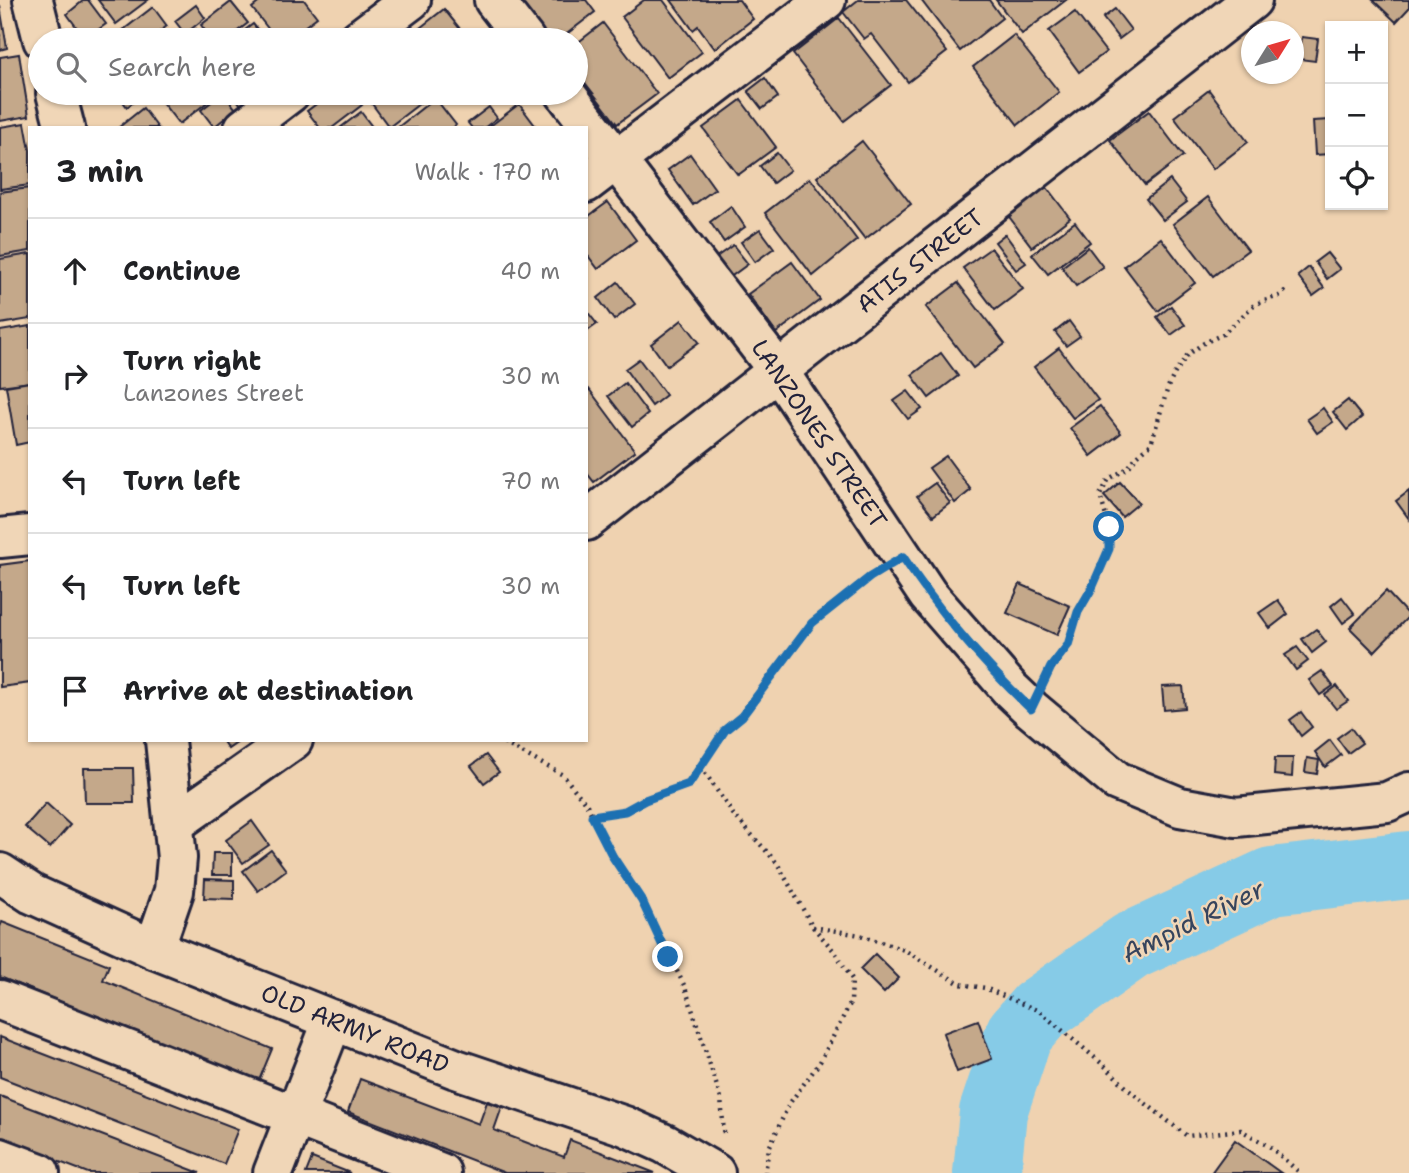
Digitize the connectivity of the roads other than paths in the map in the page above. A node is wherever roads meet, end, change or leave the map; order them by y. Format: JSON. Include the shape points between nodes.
{"nodes":[{"id":1,"x":33,"y":0,"type":"edge"},
{"id":2,"x":411,"y":0,"type":"edge"},
{"id":3,"x":494,"y":0,"type":"edge"},
{"id":4,"x":826,"y":0,"type":"edge"},
{"id":5,"x":1252,"y":0,"type":"edge"},
{"id":6,"x":40,"y":28,"type":"edge"},
{"id":7,"x":374,"y":28,"type":"edge"},
{"id":8,"x":516,"y":28,"type":"edge"},
{"id":9,"x":59,"y":105,"type":"edge"},
{"id":10,"x":274,"y":105,"type":"edge"},
{"id":11,"x":574,"y":105,"type":"edge"},
{"id":12,"x":64,"y":126,"type":"edge"},
{"id":13,"x":247,"y":126,"type":"edge"},
{"id":14,"x":617,"y":160,"type":"junction"},
{"id":15,"x":588,"y":182,"type":"edge"},
{"id":16,"x":779,"y":372,"type":"junction"},
{"id":17,"x":588,"y":519,"type":"edge"},
{"id":18,"x":28,"y":535,"type":"edge"},
{"id":19,"x":0,"y":538,"type":"edge"},
{"id":20,"x":165,"y":742,"type":"edge"},
{"id":21,"x":290,"y":742,"type":"edge"},
{"id":22,"x":1409,"y":792,"type":"edge"},
{"id":23,"x":174,"y":823,"type":"junction"},
{"id":24,"x":0,"y":873,"type":"edge"},
{"id":25,"x":154,"y":949,"type":"junction"},
{"id":26,"x":0,"y":1000,"type":"edge"},
{"id":27,"x":333,"y":1020,"type":"junction"},
{"id":28,"x":295,"y":1117,"type":"junction"},
{"id":29,"x":0,"y":1158,"type":"edge"},
{"id":30,"x":712,"y":1171,"type":"edge"},
{"id":31,"x":40,"y":1173,"type":"edge"},
{"id":32,"x":274,"y":1173,"type":"edge"},
{"id":33,"x":441,"y":1173,"type":"edge"}],
"edges":[{"from":1,"to":6,"type":"street"},
{"from":2,"to":7,"type":"street"},
{"from":3,"to":8,"type":"street"},
{"from":4,"to":14,"type":"street"},
{"from":5,"to":16,"type":"street","name":"ATIS STREET"},
{"from":9,"to":12,"type":"street"},
{"from":10,"to":13,"type":"street"},
{"from":11,"to":14,"type":"street","name":"LANZONES STREET"},
{"from":14,"to":15,"type":"street"},
{"from":14,"to":16,"type":"street","name":"LANZONES STREET"},
{"from":16,"to":17,"type":"street","name":"ATIS STREET"},
{"from":16,"to":22,"type":"street","name":"LANZONES STREET","via":[[928,595],[1010,689],[1117,781],[1180,807],[1236,817],[1387,802]]},
{"from":18,"to":19,"type":"street"},
{"from":20,"to":23,"type":"street"},
{"from":21,"to":23,"type":"street"},
{"from":23,"to":25,"type":"street","via":[[174,891]]},
{"from":24,"to":25,"type":"street","name":"OLD ARMY ROAD","via":[[33,894]]},
{"from":25,"to":27,"type":"street","name":"OLD ARMY ROAD"},
{"from":26,"to":28,"type":"street"},
{"from":27,"to":28,"type":"street"},
{"from":27,"to":30,"type":"street","name":"OLD ARMY ROAD","via":[[456,1069],[625,1126]]},
{"from":28,"to":32,"type":"street"},
{"from":28,"to":33,"type":"street"},
{"from":29,"to":31,"type":"street"}]}
